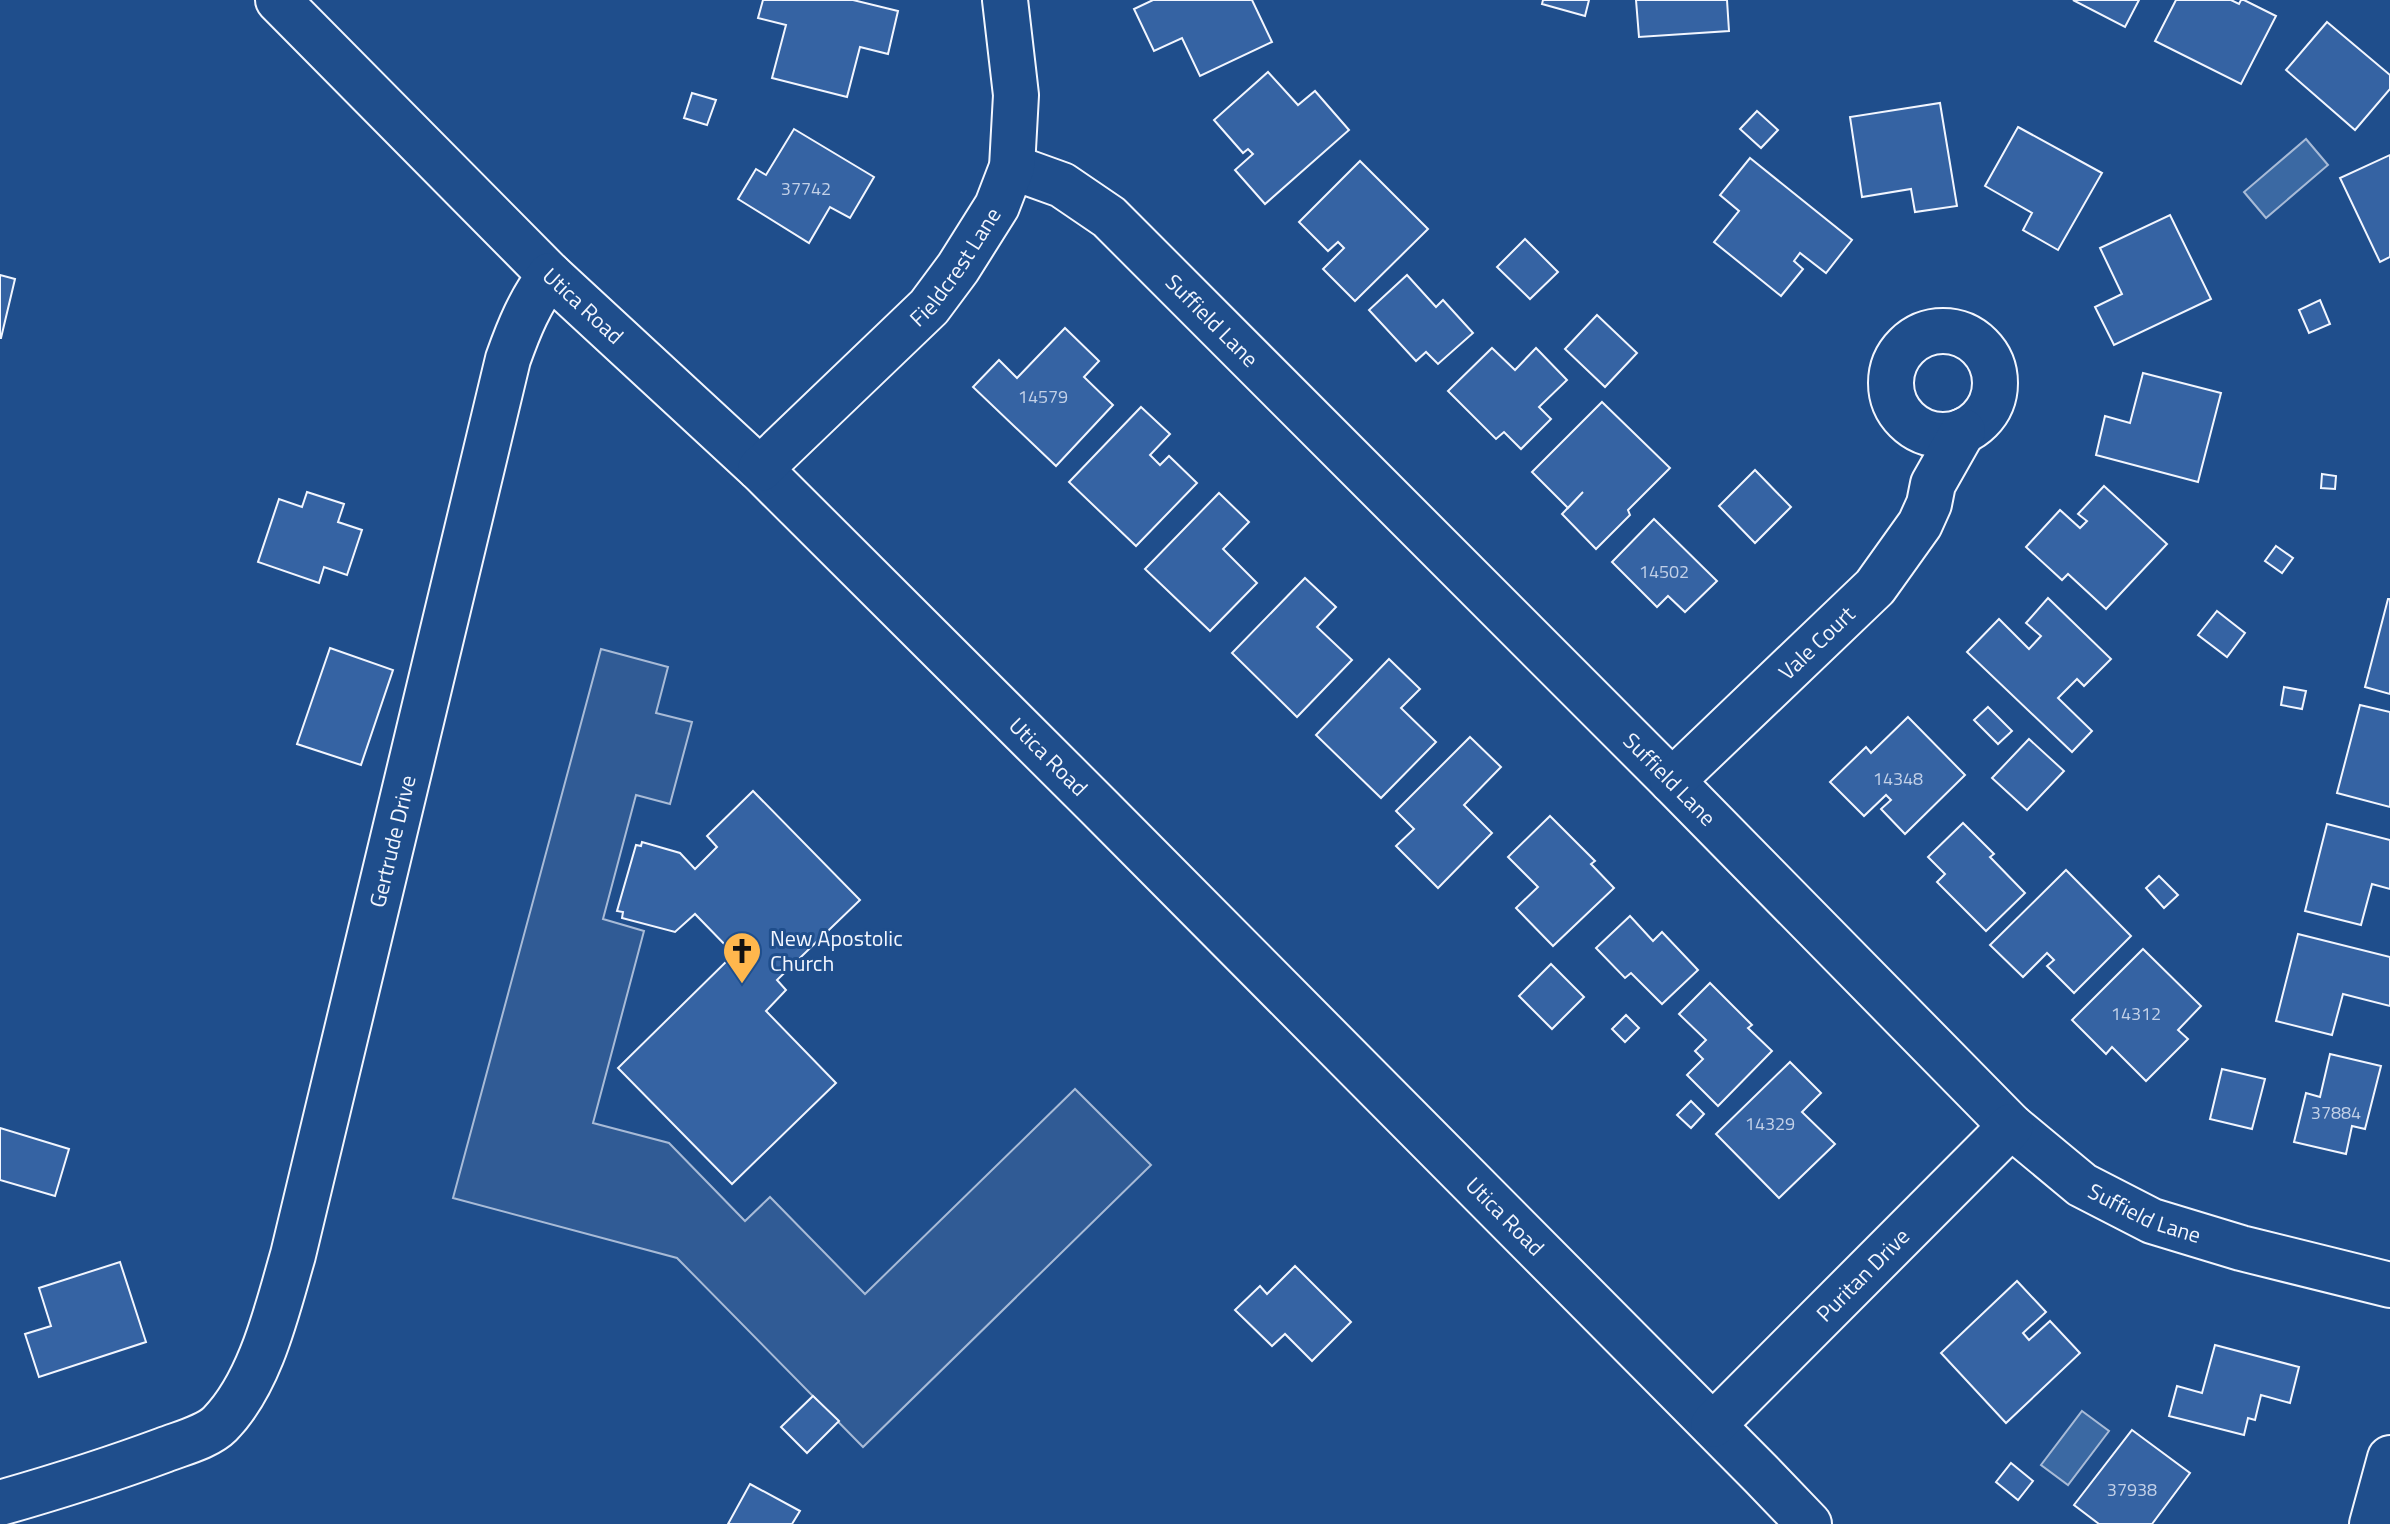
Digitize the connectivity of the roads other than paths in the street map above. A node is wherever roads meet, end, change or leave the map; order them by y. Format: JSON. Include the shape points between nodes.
{"nodes":[{"id":1,"x":278,"y":0,"type":"edge"},
{"id":2,"x":1005,"y":0,"type":"edge"},
{"id":3,"x":1012,"y":167,"type":"junction"},
{"id":4,"x":550,"y":275,"type":"junction"},
{"id":5,"x":1914,"y":426,"type":"junction"},
{"id":6,"x":1963,"y":431,"type":"junction"},
{"id":7,"x":760,"y":469,"type":"junction"},
{"id":8,"x":1933,"y":484,"type":"junction"},
{"id":9,"x":1672,"y":781,"type":"junction"},
{"id":10,"x":2011,"y":1126,"type":"junction"},
{"id":11,"x":2390,"y":1285,"type":"edge"},
{"id":12,"x":1713,"y":1425,"type":"junction"},
{"id":13,"x":2390,"y":1458,"type":"edge"},
{"id":14,"x":0,"y":1503,"type":"edge"},
{"id":15,"x":1809,"y":1524,"type":"edge"},
{"id":16,"x":2372,"y":1524,"type":"edge"}],
"edges":[{"from":1,"to":4,"type":"street","name":"Utica Road"},
{"from":2,"to":3,"type":"street","name":"Fieldcrest Lane","via":[[1016,95]]},
{"from":3,"to":7,"type":"street","name":"Fieldcrest Lane","via":[[997,206],[929,307]]},
{"from":3,"to":9,"type":"street","name":"Suffield Lane","via":[[1062,185],[1109,217]]},
{"from":4,"to":7,"type":"street","name":"Utica Road"},
{"from":4,"to":14,"type":"street","name":"Gertrude Drive","via":[[534,296],[508,359],[293,1255],[259,1362],[217,1426],[187,1442]]},
{"from":5,"to":6,"type":"street","via":[[1946,435]]},
{"from":5,"to":6,"type":"street","name":"Vale Court","via":[[1894,398],[1895,363],[1917,338],[1952,331],[1982,347],[1996,378],[1988,410]]},
{"from":5,"to":8,"type":"street","name":"Vale Court"},
{"from":6,"to":8,"type":"street","name":"Vale Court"},
{"from":7,"to":12,"type":"street","name":"Utica Road"},
{"from":8,"to":9,"type":"street","name":"Vale Court","via":[[1920,524],[1875,587]]},
{"from":9,"to":10,"type":"street","name":"Suffield Lane"},
{"from":10,"to":11,"type":"street","name":"Suffield Lane","via":[[2082,1185],[2152,1221]]},
{"from":10,"to":12,"type":"street","name":"Puritan Drive"},
{"from":12,"to":15,"type":"street","name":"Utica Road"},
{"from":13,"to":16,"type":"street"}]}
